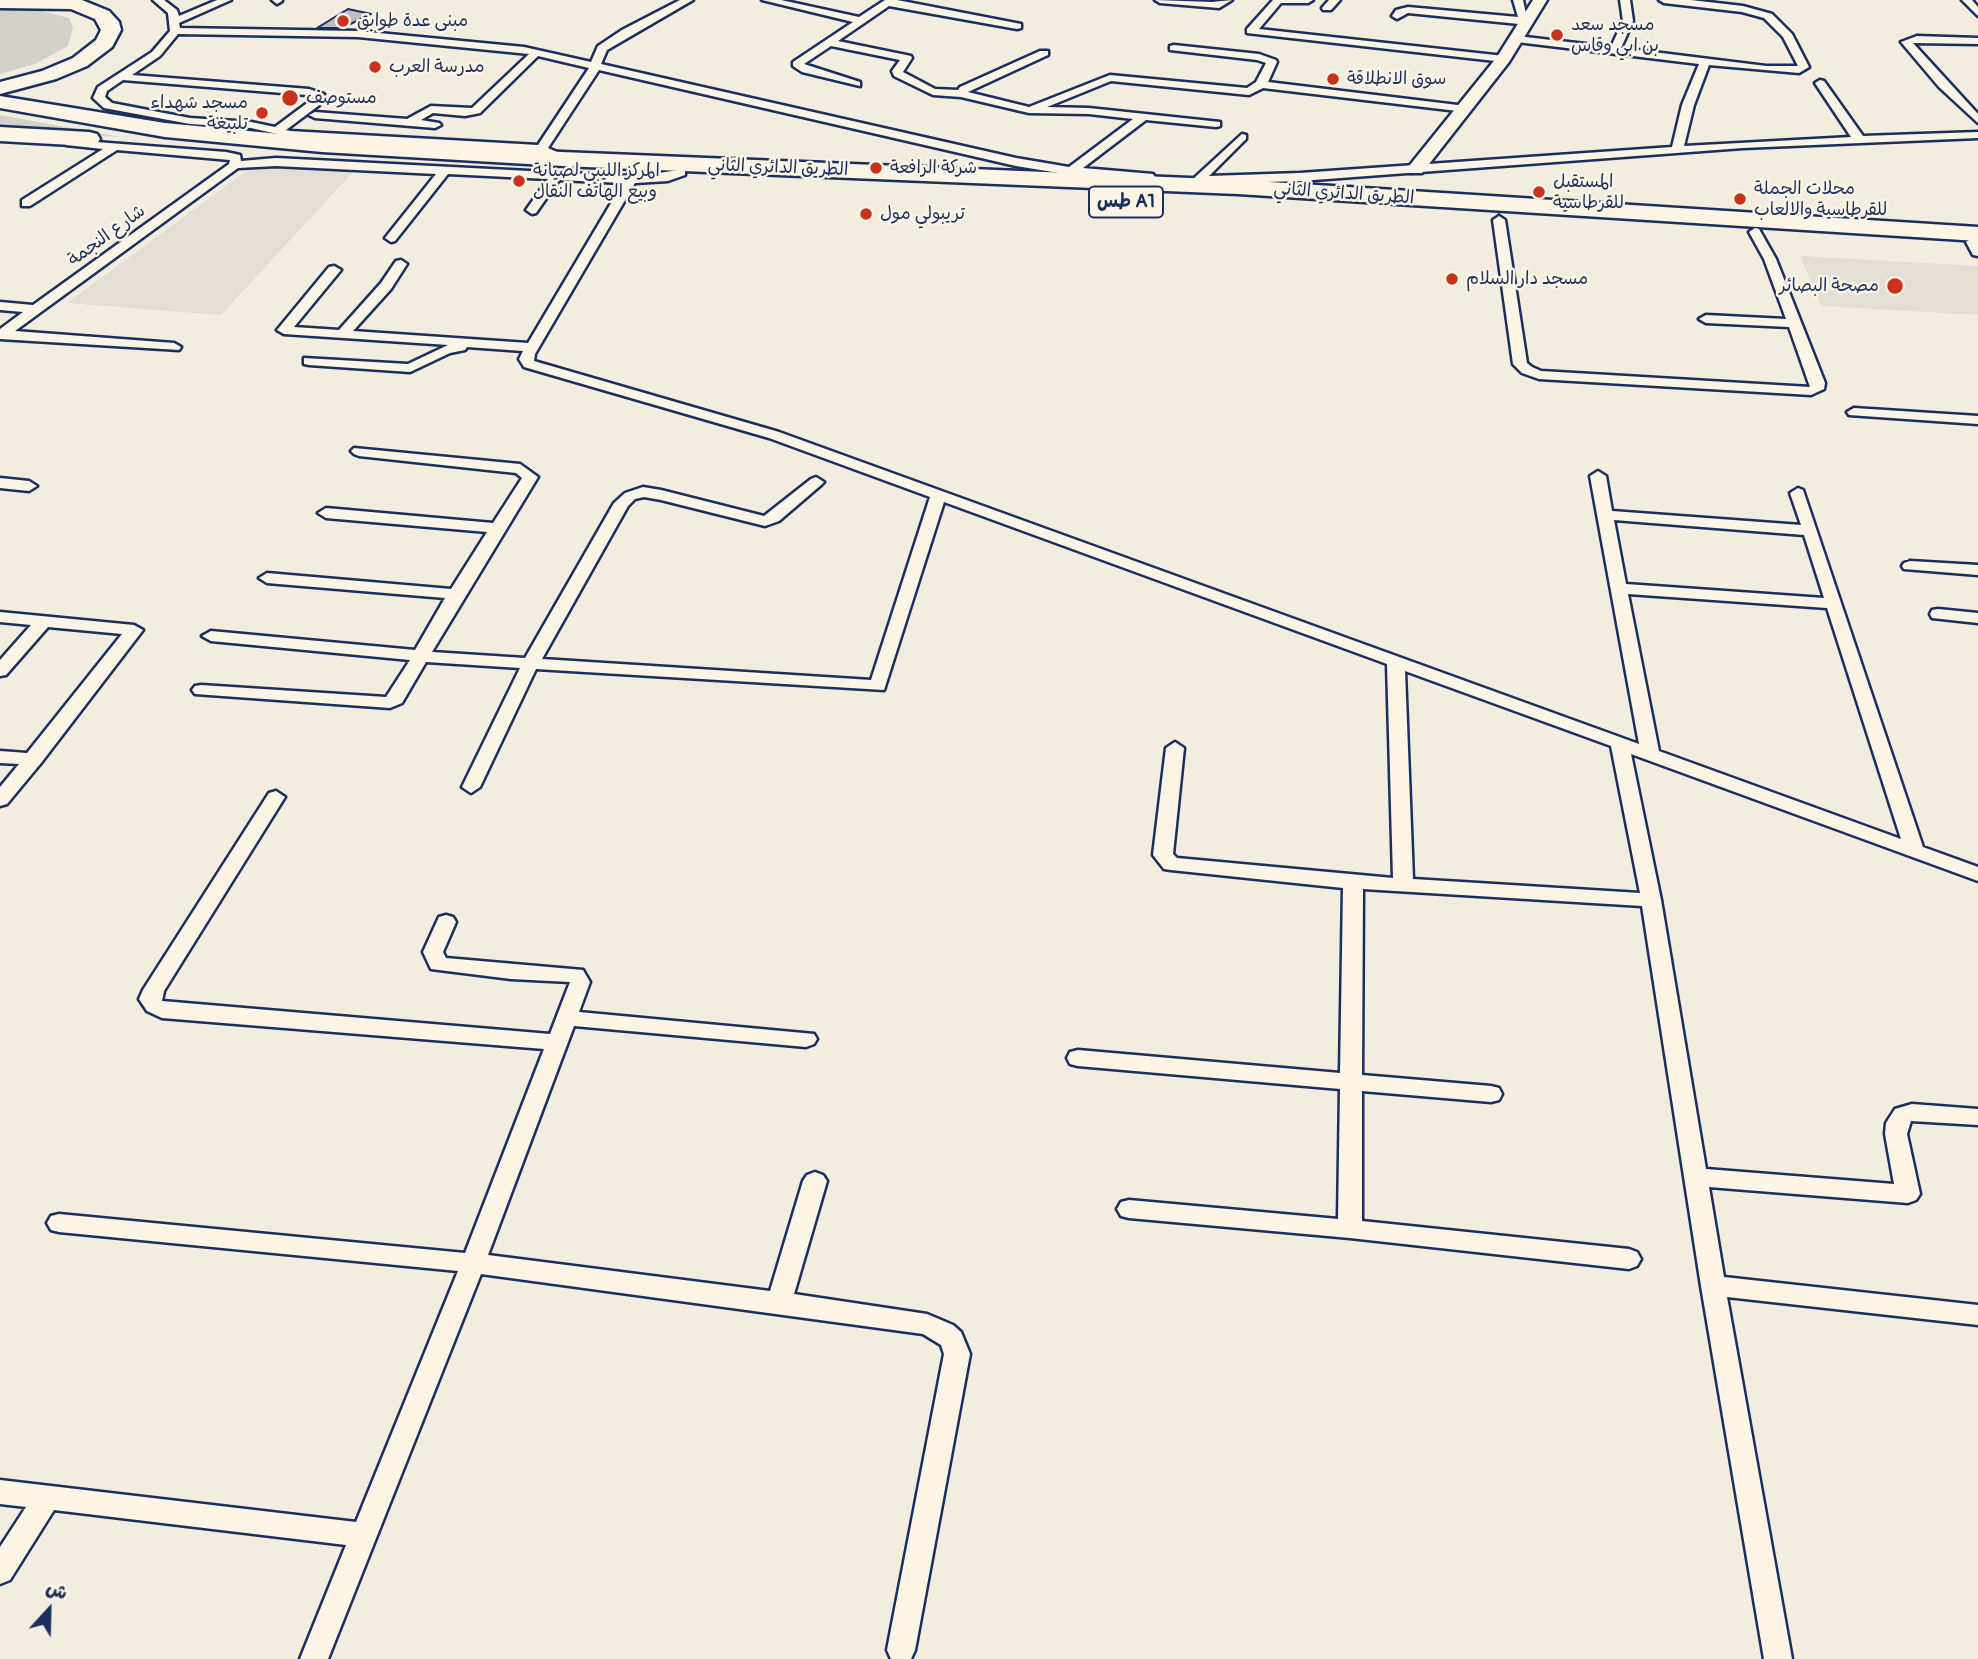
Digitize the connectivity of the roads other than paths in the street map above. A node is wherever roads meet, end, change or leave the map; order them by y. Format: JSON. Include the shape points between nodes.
{"nodes":[{"id":1,"x":80,"y":0,"type":"edge"},
{"id":2,"x":158,"y":0,"type":"edge"},
{"id":3,"x":226,"y":0,"type":"edge"},
{"id":4,"x":688,"y":0,"type":"edge"},
{"id":5,"x":768,"y":0,"type":"edge"},
{"id":6,"x":1160,"y":0,"type":"edge"},
{"id":7,"x":1227,"y":0,"type":"edge"},
{"id":8,"x":1278,"y":0,"type":"edge"},
{"id":9,"x":1308,"y":0,"type":"edge"},
{"id":10,"x":1518,"y":0,"type":"edge"},
{"id":11,"x":1540,"y":0,"type":"edge"},
{"id":12,"x":1625,"y":0,"type":"edge"},
{"id":13,"x":1664,"y":0,"type":"edge"},
{"id":14,"x":890,"y":1,"type":"edge"},
{"id":15,"x":0,"y":2,"type":"edge"},
{"id":16,"x":1972,"y":2,"type":"edge"},
{"id":17,"x":1978,"y":13,"type":"edge"},
{"id":18,"x":1397,"y":16,"type":"dead end"},
{"id":19,"x":862,"y":21,"type":"junction"},
{"id":20,"x":175,"y":26,"type":"junction"},
{"id":21,"x":1017,"y":26,"type":"dead end"},
{"id":22,"x":1522,"y":29,"type":"junction"},
{"id":23,"x":1978,"y":41,"type":"edge"},
{"id":24,"x":826,"y":42,"type":"junction"},
{"id":25,"x":1174,"y":48,"type":"dead end"},
{"id":26,"x":1614,"y":51,"type":"junction"},
{"id":27,"x":536,"y":53,"type":"junction"},
{"id":28,"x":1044,"y":53,"type":"dead end"},
{"id":29,"x":1504,"y":58,"type":"junction"},
{"id":30,"x":1705,"y":62,"type":"junction"},
{"id":31,"x":596,"y":66,"type":"junction"},
{"id":32,"x":121,"y":77,"type":"junction"},
{"id":33,"x":856,"y":83,"type":"dead end"},
{"id":34,"x":1819,"y":83,"type":"dead end"},
{"id":35,"x":1261,"y":84,"type":"junction"},
{"id":36,"x":5,"y":92,"type":"edge"},
{"id":37,"x":961,"y":94,"type":"junction"},
{"id":38,"x":1466,"y":109,"type":"junction"},
{"id":39,"x":1029,"y":110,"type":"junction"},
{"id":40,"x":0,"y":112,"type":"edge"},
{"id":41,"x":316,"y":115,"type":"dead end"},
{"id":42,"x":1144,"y":116,"type":"junction"},
{"id":43,"x":342,"y":117,"type":"junction"},
{"id":44,"x":1978,"y":120,"type":"edge"},
{"id":45,"x":1216,"y":124,"type":"dead end"},
{"id":46,"x":435,"y":125,"type":"dead end"},
{"id":47,"x":1978,"y":135,"type":"edge"},
{"id":48,"x":320,"y":136,"type":"junction"},
{"id":49,"x":0,"y":137,"type":"edge"},
{"id":50,"x":1242,"y":137,"type":"dead end"},
{"id":51,"x":410,"y":138,"type":"junction"},
{"id":52,"x":1858,"y":138,"type":"junction"},
{"id":53,"x":275,"y":141,"type":"junction"},
{"id":54,"x":117,"y":146,"type":"junction"},
{"id":55,"x":541,"y":149,"type":"junction"},
{"id":56,"x":1677,"y":149,"type":"junction"},
{"id":57,"x":512,"y":156,"type":"junction"},
{"id":58,"x":235,"y":165,"type":"junction"},
{"id":59,"x":566,"y":169,"type":"junction"},
{"id":60,"x":1416,"y":169,"type":"junction"},
{"id":61,"x":445,"y":170,"type":"junction"},
{"id":62,"x":1071,"y":171,"type":"junction"},
{"id":63,"x":634,"y":175,"type":"junction"},
{"id":64,"x":1198,"y":180,"type":"junction"},
{"id":65,"x":987,"y":185,"type":"junction"},
{"id":66,"x":26,"y":203,"type":"dead end"},
{"id":67,"x":532,"y":210,"type":"dead end"},
{"id":68,"x":1489,"y":219,"type":"junction"},
{"id":69,"x":1755,"y":232,"type":"junction"},
{"id":70,"x":1941,"y":232,"type":"junction"},
{"id":71,"x":391,"y":238,"type":"dead end"},
{"id":72,"x":1977,"y":243,"type":"edge"},
{"id":73,"x":401,"y":264,"type":"dead end"},
{"id":74,"x":334,"y":270,"type":"dead end"},
{"id":75,"x":0,"y":306,"type":"edge"},
{"id":76,"x":35,"y":309,"type":"junction"},
{"id":77,"x":1706,"y":319,"type":"dead end"},
{"id":78,"x":1795,"y":323,"type":"junction"},
{"id":79,"x":1,"y":335,"type":"edge"},
{"id":80,"x":342,"y":335,"type":"junction"},
{"id":81,"x":478,"y":343,"type":"junction"},
{"id":82,"x":174,"y":347,"type":"dead end"},
{"id":83,"x":532,"y":347,"type":"junction"},
{"id":84,"x":309,"y":361,"type":"dead end"},
{"id":85,"x":1854,"y":412,"type":"dead end"},
{"id":86,"x":1978,"y":420,"type":"edge"},
{"id":87,"x":359,"y":451,"type":"dead end"},
{"id":88,"x":1598,"y":476,"type":"dead end"},
{"id":89,"x":816,"y":482,"type":"dead end"},
{"id":90,"x":0,"y":483,"type":"edge"},
{"id":91,"x":29,"y":486,"type":"dead end"},
{"id":92,"x":1798,"y":493,"type":"dead end"},
{"id":93,"x":939,"y":494,"type":"junction"},
{"id":94,"x":326,"y":513,"type":"dead end"},
{"id":95,"x":1605,"y":515,"type":"junction"},
{"id":96,"x":497,"y":528,"type":"junction"},
{"id":97,"x":1811,"y":531,"type":"junction"},
{"id":98,"x":1910,"y":566,"type":"dead end"},
{"id":99,"x":1978,"y":570,"type":"edge"},
{"id":100,"x":267,"y":578,"type":"dead end"},
{"id":101,"x":1619,"y":588,"type":"junction"},
{"id":102,"x":456,"y":594,"type":"junction"},
{"id":103,"x":1835,"y":604,"type":"junction"},
{"id":104,"x":1938,"y":614,"type":"dead end"},
{"id":105,"x":0,"y":617,"type":"edge"},
{"id":106,"x":1978,"y":618,"type":"edge"},
{"id":107,"x":45,"y":620,"type":"junction"},
{"id":108,"x":211,"y":636,"type":"dead end"},
{"id":109,"x":421,"y":656,"type":"junction"},
{"id":110,"x":1396,"y":661,"type":"junction"},
{"id":111,"x":531,"y":662,"type":"junction"},
{"id":112,"x":0,"y":671,"type":"edge"},
{"id":113,"x":201,"y":690,"type":"dead end"},
{"id":114,"x":1619,"y":742,"type":"junction"},
{"id":115,"x":1175,"y":748,"type":"dead end"},
{"id":116,"x":1650,"y":753,"type":"junction"},
{"id":117,"x":0,"y":757,"type":"edge"},
{"id":118,"x":34,"y":760,"type":"junction"},
{"id":119,"x":471,"y":787,"type":"dead end"},
{"id":120,"x":276,"y":797,"type":"dead end"},
{"id":121,"x":0,"y":800,"type":"edge"},
{"id":122,"x":1915,"y":851,"type":"junction"},
{"id":123,"x":1978,"y":874,"type":"edge"},
{"id":124,"x":1353,"y":882,"type":"junction"},
{"id":125,"x":1403,"y":886,"type":"junction"},
{"id":126,"x":1651,"y":901,"type":"junction"},
{"id":127,"x":446,"y":922,"type":"dead end"},
{"id":128,"x":565,"y":1018,"type":"junction"},
{"id":129,"x":806,"y":1039,"type":"dead end"},
{"id":130,"x":558,"y":1042,"type":"junction"},
{"id":131,"x":1078,"y":1058,"type":"dead end"},
{"id":132,"x":1352,"y":1083,"type":"junction"},
{"id":133,"x":1491,"y":1094,"type":"dead end"},
{"id":134,"x":1978,"y":1117,"type":"edge"},
{"id":135,"x":1696,"y":1177,"type":"junction"},
{"id":136,"x":815,"y":1181,"type":"dead end"},
{"id":137,"x":1129,"y":1209,"type":"dead end"},
{"id":138,"x":59,"y":1223,"type":"dead end"},
{"id":139,"x":1350,"y":1229,"type":"junction"},
{"id":140,"x":1629,"y":1259,"type":"dead end"},
{"id":141,"x":473,"y":1263,"type":"junction"},
{"id":142,"x":1713,"y":1286,"type":"junction"},
{"id":143,"x":779,"y":1301,"type":"junction"},
{"id":144,"x":1978,"y":1315,"type":"edge"},
{"id":145,"x":0,"y":1492,"type":"edge"},
{"id":146,"x":48,"y":1497,"type":"junction"},
{"id":147,"x":362,"y":1535,"type":"junction"},
{"id":148,"x":0,"y":1571,"type":"edge"},
{"id":149,"x":901,"y":1650,"type":"dead end"},
{"id":150,"x":314,"y":1659,"type":"edge"},
{"id":151,"x":1778,"y":1659,"type":"edge"}],
"edges":[{"from":1,"to":36,"type":"highway","via":[[119,17],[125,30],[121,39],[80,69]]},
{"from":2,"to":20,"type":"street","via":[[169,8]]},
{"from":3,"to":20,"type":"street"},
{"from":4,"to":31,"type":"street","via":[[613,40],[599,52]]},
{"from":5,"to":19,"type":"street"},
{"from":6,"to":7,"type":"street","via":[[1219,5]]},
{"from":8,"to":9,"type":"street"},
{"from":8,"to":29,"type":"street","via":[[1251,31]]},
{"from":10,"to":22,"type":"street"},
{"from":11,"to":22,"type":"street"},
{"from":12,"to":26,"type":"street","via":[[1628,21]]},
{"from":13,"to":30,"type":"street","via":[[1768,16],[1788,36],[1804,67],[1789,70]]},
{"from":14,"to":19,"type":"street"},
{"from":14,"to":21,"type":"street"},
{"from":15,"to":36,"type":"highway","via":[[75,5],[102,15],[110,26],[105,43],[88,57]]},
{"from":16,"to":17,"type":"street"},
{"from":18,"to":22,"type":"street","via":[[1408,10]]},
{"from":19,"to":24,"type":"street"},
{"from":20,"to":27,"type":"street","via":[[439,40]]},
{"from":20,"to":32,"type":"street","via":[[156,54]]},
{"from":22,"to":26,"type":"street"},
{"from":22,"to":29,"type":"street"},
{"from":23,"to":44,"type":"street","via":[[1906,41]]},
{"from":24,"to":33,"type":"street","via":[[797,64],[799,67]]},
{"from":24,"to":37,"type":"street","via":[[906,58],[898,74],[933,92]]},
{"from":25,"to":35,"type":"street","via":[[1267,59],[1272,62]]},
{"from":26,"to":30,"type":"street"},
{"from":27,"to":31,"type":"street"},
{"from":27,"to":51,"type":"street","via":[[476,111],[430,108]]},
{"from":28,"to":37,"type":"street"},
{"from":29,"to":38,"type":"street"},
{"from":30,"to":56,"type":"street"},
{"from":31,"to":55,"type":"street"},
{"from":31,"to":62,"type":"street","via":[[963,151]]},
{"from":32,"to":53,"type":"street","via":[[100,92],[99,98],[108,106],[190,121],[257,126]]},
{"from":32,"to":53,"type":"street","via":[[320,96]]},
{"from":34,"to":52,"type":"street"},
{"from":35,"to":38,"type":"street"},
{"from":35,"to":39,"type":"street","via":[[1242,93],[1110,78]]},
{"from":36,"to":51,"type":"highway","name":"الطريق الدائري الثاني","number":"طس A1","via":[[98,120],[203,135]]},
{"from":37,"to":39,"type":"street"},
{"from":38,"to":60,"type":"street"},
{"from":39,"to":42,"type":"street"},
{"from":40,"to":53,"type":"highway","name":"الطريق الدائري الثاني","via":[[104,131]]},
{"from":41,"to":43,"type":"street"},
{"from":42,"to":45,"type":"street"},
{"from":42,"to":62,"type":"street"},
{"from":43,"to":48,"type":"street"},
{"from":43,"to":51,"type":"street"},
{"from":46,"to":51,"type":"street"},
{"from":47,"to":52,"type":"street"},
{"from":48,"to":51,"type":"street"},
{"from":48,"to":53,"type":"street"},
{"from":49,"to":53,"type":"highway"},
{"from":49,"to":54,"type":"street"},
{"from":50,"to":64,"type":"street"},
{"from":51,"to":55,"type":"street"},
{"from":51,"to":57,"type":"highway","name":"الطريق الدائري الثاني","number":"طس A1"},
{"from":52,"to":56,"type":"street"},
{"from":53,"to":59,"type":"highway","name":"الطريق الدائري الثاني","number":"طس A1"},
{"from":54,"to":58,"type":"street","via":[[226,156],[236,158]]},
{"from":54,"to":66,"type":"street"},
{"from":55,"to":57,"type":"street"},
{"from":55,"to":59,"type":"street"},
{"from":56,"to":60,"type":"street"},
{"from":57,"to":59,"type":"highway","name":"الطريق الدائري الثاني","number":"طس A1"},
{"from":58,"to":61,"type":"street","via":[[276,162]]},
{"from":58,"to":76,"type":"street","name":"شارع النجمة"},
{"from":59,"to":61,"type":"street"},
{"from":59,"to":63,"type":"highway","name":"الطريق الدائري الثاني","number":"طس A1"},
{"from":59,"to":65,"type":"highway","name":"الطريق الدائري الثاني","number":"طس A1"},
{"from":59,"to":67,"type":"street"},
{"from":60,"to":64,"type":"street"},
{"from":61,"to":71,"type":"street"},
{"from":62,"to":64,"type":"street"},
{"from":63,"to":65,"type":"highway","name":"الطريق الدائري الثاني","number":"طس A1","via":[[681,172]]},
{"from":63,"to":83,"type":"street"},
{"from":65,"to":65,"type":"highway","via":[[1026,192],[1195,201],[1205,196],[1193,191],[1031,182]]},
{"from":65,"to":68,"type":"highway","name":"الطريق الدائري الثاني","number":"طس A1","via":[[1378,217]]},
{"from":65,"to":70,"type":"highway","name":"الطريق الدائري الثاني","number":"طس A1","via":[[1311,191]]},
{"from":68,"to":69,"type":"highway","name":"الطريق الدائري الثاني","number":"طس A1"},
{"from":68,"to":70,"type":"highway","via":[[1311,203],[1318,199],[1384,201]]},
{"from":68,"to":78,"type":"street","via":[[1520,363],[1539,375],[1811,391],[1818,383]]},
{"from":69,"to":72,"type":"highway","name":"الطريق الدائري الثاني","number":"طس A1"},
{"from":69,"to":78,"type":"street"},
{"from":70,"to":72,"type":"highway","name":"الطريق الدائري الثاني","number":"طس A1"},
{"from":73,"to":80,"type":"street"},
{"from":74,"to":80,"type":"street","via":[[284,329]]},
{"from":75,"to":76,"type":"street"},
{"from":76,"to":79,"type":"street","name":"شارع النجمة"},
{"from":77,"to":78,"type":"street"},
{"from":79,"to":82,"type":"street"},
{"from":80,"to":81,"type":"street"},
{"from":81,"to":83,"type":"street"},
{"from":81,"to":84,"type":"street","via":[[446,350],[411,368]]},
{"from":83,"to":93,"type":"street","via":[[526,359],[529,364],[547,371],[774,435]]},
{"from":85,"to":86,"type":"street"},
{"from":87,"to":96,"type":"street","via":[[526,472],[530,477]]},
{"from":88,"to":95,"type":"street"},
{"from":89,"to":111,"type":"street","via":[[765,521],[661,495],[643,492],[630,496]]},
{"from":90,"to":91,"type":"street"},
{"from":92,"to":97,"type":"street"},
{"from":93,"to":110,"type":"street"},
{"from":93,"to":111,"type":"street","via":[[878,686]]},
{"from":94,"to":96,"type":"street"},
{"from":95,"to":97,"type":"street"},
{"from":95,"to":101,"type":"street"},
{"from":96,"to":102,"type":"street"},
{"from":97,"to":103,"type":"street"},
{"from":98,"to":99,"type":"street"},
{"from":100,"to":102,"type":"street"},
{"from":101,"to":103,"type":"street"},
{"from":101,"to":116,"type":"street"},
{"from":102,"to":109,"type":"street"},
{"from":103,"to":122,"type":"street"},
{"from":104,"to":106,"type":"street"},
{"from":105,"to":107,"type":"street"},
{"from":107,"to":112,"type":"street"},
{"from":107,"to":118,"type":"street","via":[[134,630]]},
{"from":108,"to":109,"type":"street"},
{"from":109,"to":111,"type":"street"},
{"from":109,"to":113,"type":"street","via":[[390,703]]},
{"from":110,"to":114,"type":"street"},
{"from":110,"to":125,"type":"street"},
{"from":111,"to":119,"type":"street"},
{"from":114,"to":116,"type":"street"},
{"from":114,"to":126,"type":"street"},
{"from":115,"to":124,"type":"street","via":[[1163,855],[1171,864]]},
{"from":116,"to":122,"type":"street"},
{"from":117,"to":118,"type":"street"},
{"from":118,"to":121,"type":"street"},
{"from":120,"to":130,"type":"street","via":[[154,990],[150,999],[154,1006]]},
{"from":122,"to":123,"type":"street"},
{"from":124,"to":125,"type":"street"},
{"from":124,"to":132,"type":"street"},
{"from":125,"to":126,"type":"street"},
{"from":126,"to":135,"type":"street"},
{"from":127,"to":128,"type":"street","via":[[433,952],[438,964],[445,967],[580,978]]},
{"from":128,"to":129,"type":"street"},
{"from":128,"to":130,"type":"street"},
{"from":130,"to":141,"type":"street"},
{"from":131,"to":132,"type":"street"},
{"from":132,"to":133,"type":"street"},
{"from":132,"to":139,"type":"street"},
{"from":134,"to":135,"type":"street","via":[[1912,1112],[1896,1122],[1908,1194]]},
{"from":135,"to":142,"type":"street"},
{"from":136,"to":143,"type":"street"},
{"from":137,"to":139,"type":"street"},
{"from":138,"to":141,"type":"street"},
{"from":139,"to":140,"type":"street"},
{"from":141,"to":143,"type":"street"},
{"from":141,"to":147,"type":"street"},
{"from":142,"to":144,"type":"street"},
{"from":142,"to":151,"type":"street"},
{"from":143,"to":149,"type":"street","via":[[927,1324],[952,1339],[957,1354]]},
{"from":145,"to":146,"type":"street"},
{"from":146,"to":147,"type":"street"},
{"from":146,"to":148,"type":"street"},
{"from":147,"to":150,"type":"street"}]}
